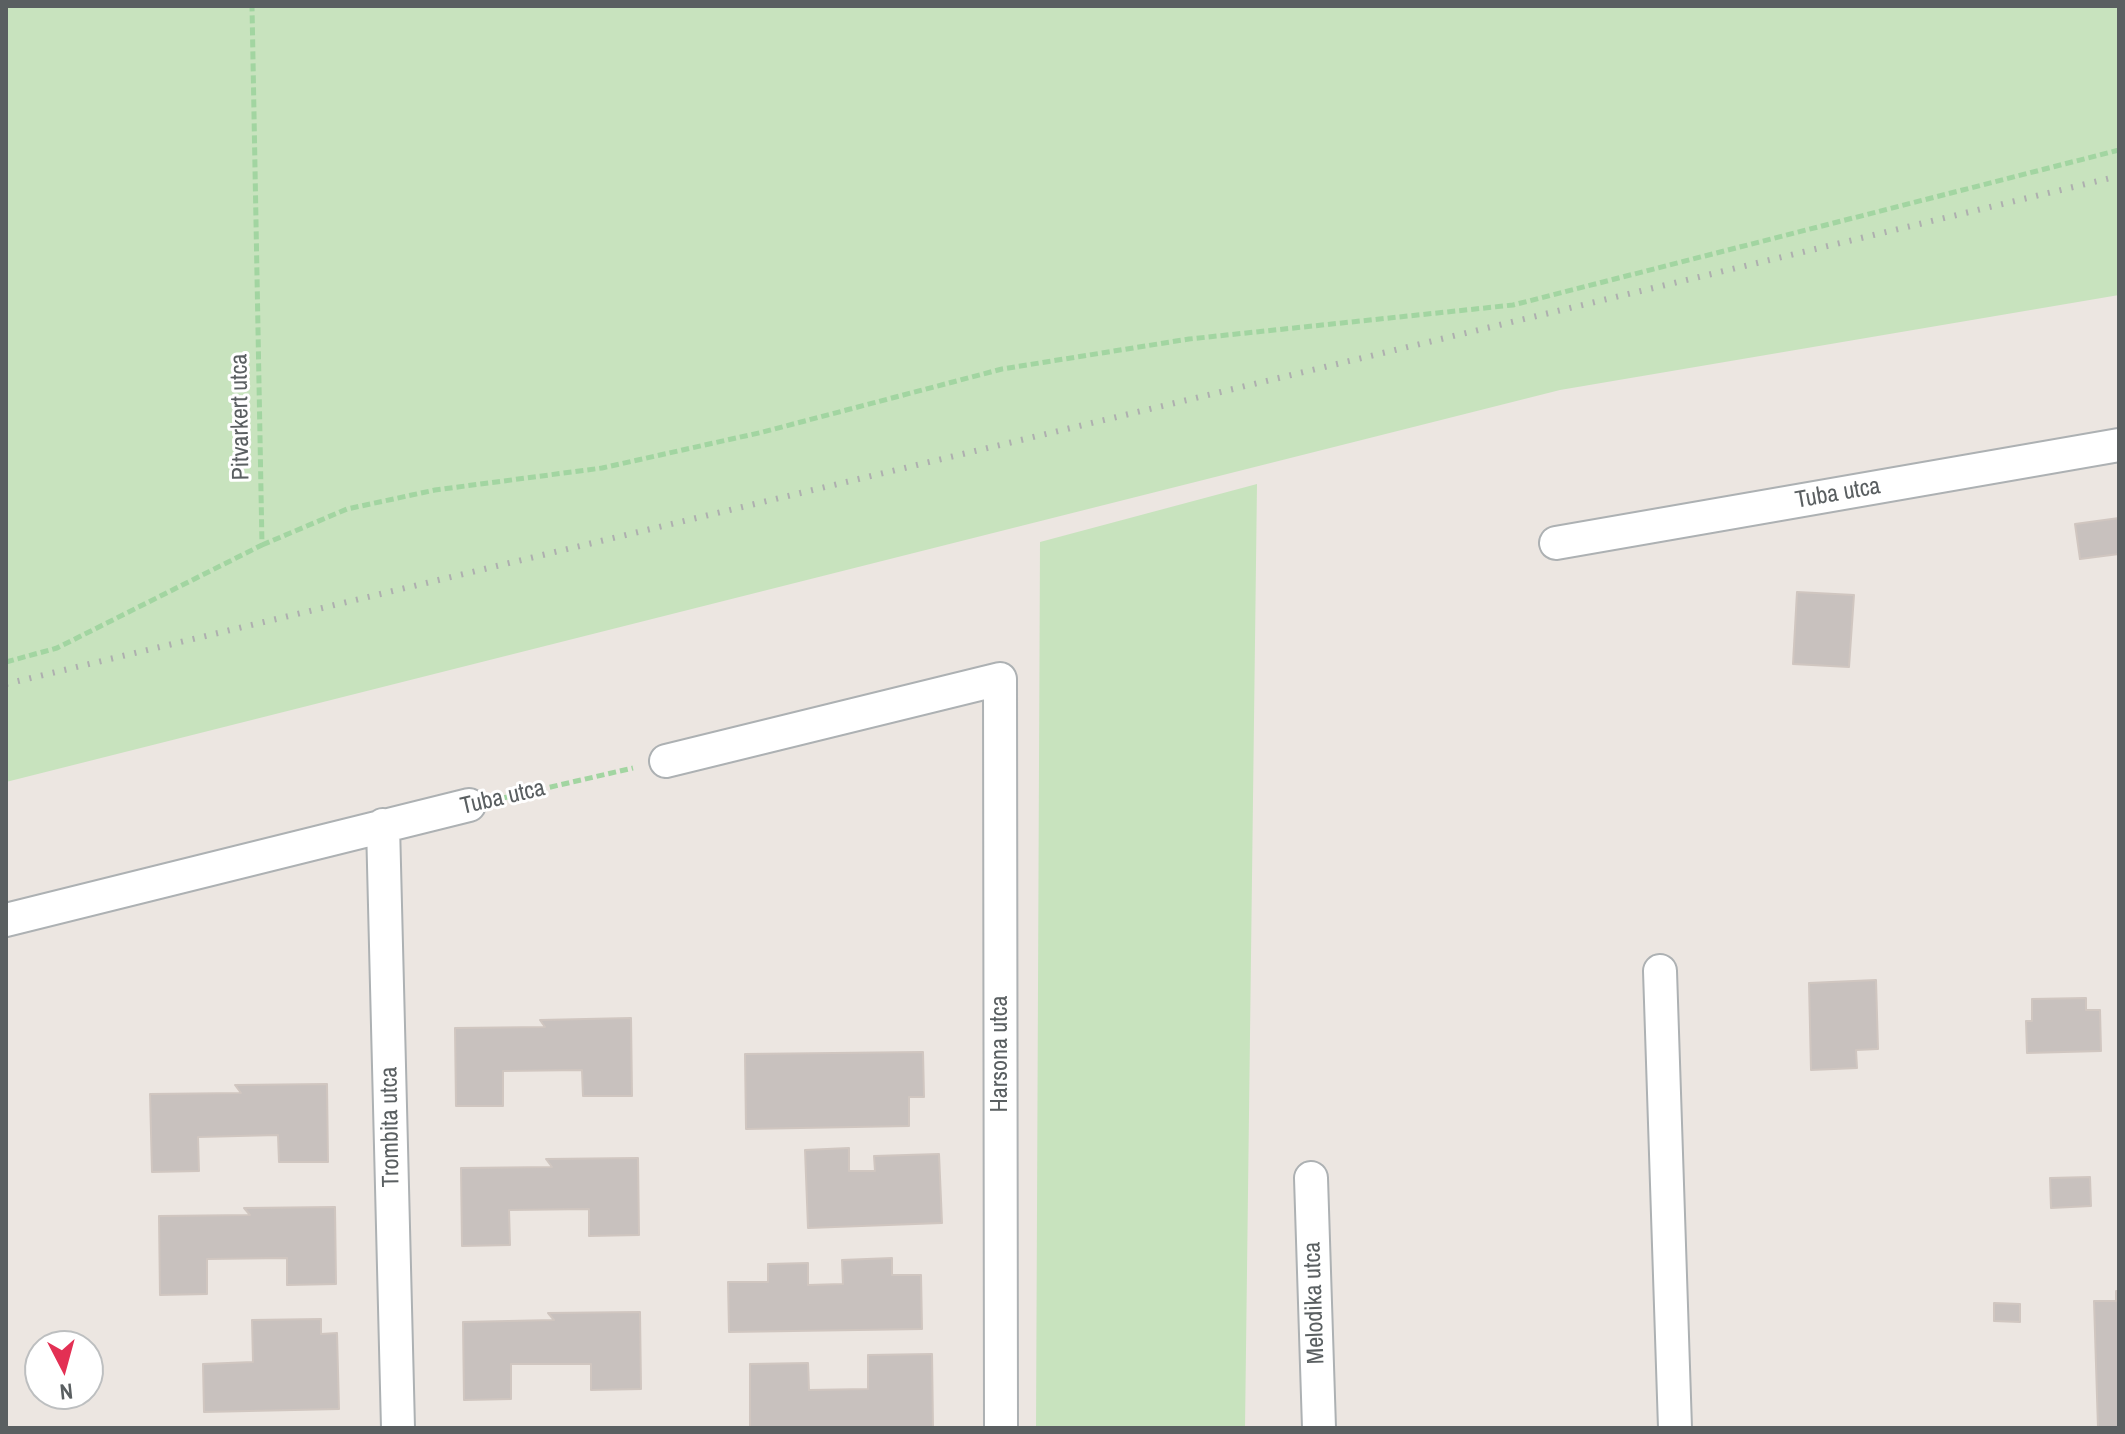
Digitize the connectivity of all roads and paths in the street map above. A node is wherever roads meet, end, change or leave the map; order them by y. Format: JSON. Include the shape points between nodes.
{"nodes":[{"id":1,"x":252,"y":6,"type":"edge"},
{"id":2,"x":2119,"y":150,"type":"edge"},
{"id":3,"x":2119,"y":445,"type":"edge"},
{"id":4,"x":1556,"y":543,"type":"dead end"},
{"id":5,"x":262,"y":545,"type":"junction"},
{"id":6,"x":6,"y":662,"type":"edge"},
{"id":7,"x":666,"y":761,"type":"joint"},
{"id":8,"x":469,"y":805,"type":"joint"},
{"id":9,"x":383,"y":825,"type":"junction"},
{"id":10,"x":6,"y":920,"type":"edge"},
{"id":11,"x":1660,"y":971,"type":"dead end"},
{"id":12,"x":1311,"y":1178,"type":"dead end"},
{"id":13,"x":398,"y":1428,"type":"edge"},
{"id":14,"x":1001,"y":1428,"type":"edge"},
{"id":15,"x":1319,"y":1428,"type":"edge"},
{"id":16,"x":1675,"y":1428,"type":"edge"}],
"edges":[{"from":1,"to":5,"type":"path","name":"Pitvarkert utca"},
{"from":2,"to":5,"type":"path","via":[[1513,305],[1189,339],[1002,369],[602,468],[435,490],[347,509]]},
{"from":3,"to":4,"type":"street","name":"Tuba utca"},
{"from":5,"to":6,"type":"path","via":[[57,648]]},
{"from":7,"to":8,"type":"path","name":"Tuba utca"},
{"from":7,"to":14,"type":"street","name":"Harsona utca","via":[[1000,679]]},
{"from":8,"to":9,"type":"street","name":"Tuba utca"},
{"from":9,"to":10,"type":"street","name":"Tuba utca"},
{"from":9,"to":13,"type":"street","name":"Trombita utca"},
{"from":11,"to":16,"type":"street"},
{"from":12,"to":15,"type":"street","name":"Melodika utca"}]}
